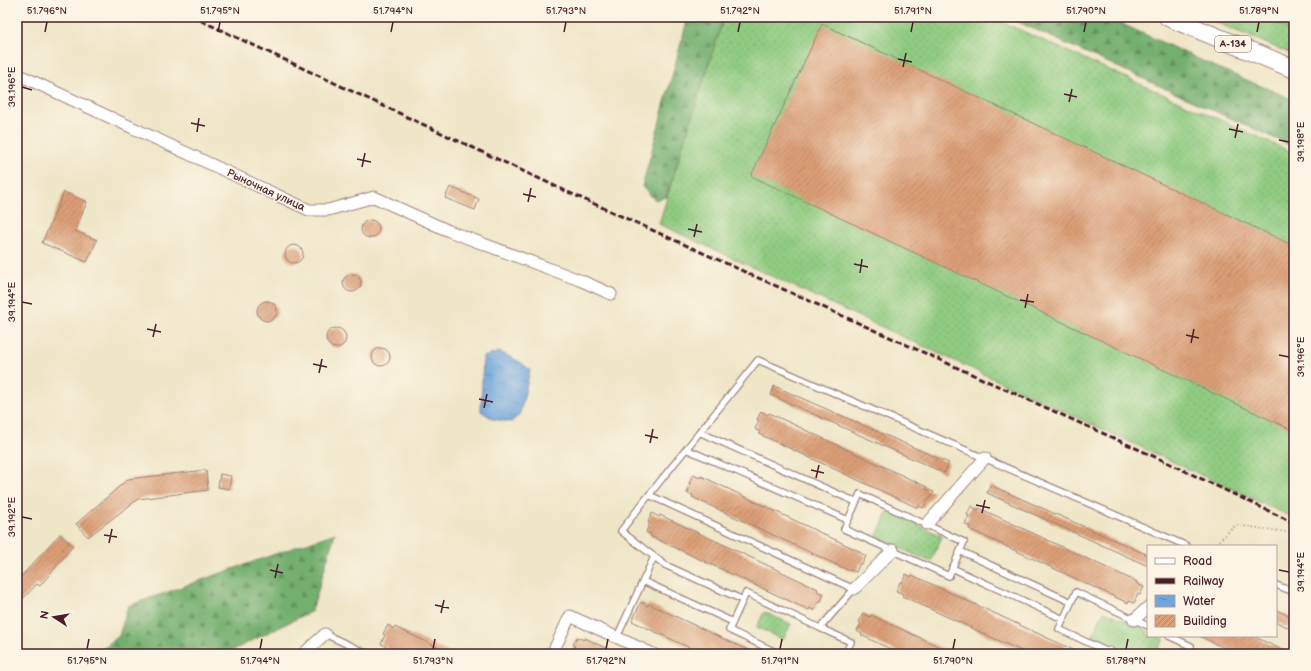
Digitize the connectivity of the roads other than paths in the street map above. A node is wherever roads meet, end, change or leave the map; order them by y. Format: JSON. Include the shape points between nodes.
{"nodes":[{"id":1,"x":1168,"y":17,"type":"edge"},
{"id":2,"x":1294,"y":69,"type":"edge"},
{"id":3,"x":17,"y":74,"type":"edge"},
{"id":4,"x":611,"y":294,"type":"dead end"},
{"id":5,"x":699,"y":432,"type":"junction"},
{"id":6,"x":686,"y":449,"type":"junction"},
{"id":7,"x":984,"y":458,"type":"junction"},
{"id":8,"x":649,"y":495,"type":"junction"},
{"id":9,"x":856,"y":502,"type":"junction"},
{"id":10,"x":848,"y":520,"type":"junction"},
{"id":11,"x":927,"y":524,"type":"junction"},
{"id":12,"x":1185,"y":545,"type":"edge"},
{"id":13,"x":893,"y":550,"type":"junction"},
{"id":14,"x":960,"y":552,"type":"junction"},
{"id":15,"x":654,"y":557,"type":"junction"},
{"id":16,"x":952,"y":568,"type":"junction"},
{"id":17,"x":643,"y":581,"type":"junction"},
{"id":18,"x":1277,"y":585,"type":"edge"},
{"id":19,"x":854,"y":589,"type":"junction"},
{"id":20,"x":1294,"y":592,"type":"edge"},
{"id":21,"x":743,"y":600,"type":"junction"},
{"id":22,"x":1071,"y":602,"type":"junction"},
{"id":23,"x":1147,"y":608,"type":"edge"},
{"id":24,"x":1063,"y":620,"type":"junction"},
{"id":25,"x":1134,"y":620,"type":"junction"},
{"id":26,"x":733,"y":622,"type":"junction"},
{"id":27,"x":1147,"y":626,"type":"edge"},
{"id":28,"x":820,"y":628,"type":"junction"},
{"id":29,"x":325,"y":634,"type":"joint"},
{"id":30,"x":617,"y":637,"type":"junction"},
{"id":31,"x":1171,"y":637,"type":"edge"},
{"id":32,"x":846,"y":652,"type":"edge"},
{"id":33,"x":306,"y":653,"type":"edge"},
{"id":34,"x":368,"y":654,"type":"edge"},
{"id":35,"x":552,"y":654,"type":"edge"},
{"id":36,"x":653,"y":654,"type":"edge"},
{"id":37,"x":780,"y":654,"type":"edge"},
{"id":38,"x":856,"y":654,"type":"edge"},
{"id":39,"x":1109,"y":654,"type":"edge"},
{"id":40,"x":1187,"y":654,"type":"edge"}],
"edges":[{"from":1,"to":2,"type":"highway","number":"А-134"},
{"from":3,"to":4,"type":"street","name":"Рыночная улица","via":[[309,210],[328,210],[374,198],[449,231]]},
{"from":5,"to":6,"type":"lane"},
{"from":5,"to":7,"type":"lane","via":[[758,360]]},
{"from":5,"to":9,"type":"lane"},
{"from":6,"to":8,"type":"lane"},
{"from":6,"to":10,"type":"lane"},
{"from":7,"to":11,"type":"street"},
{"from":7,"to":12,"type":"lane"},
{"from":8,"to":15,"type":"lane","via":[[621,531]]},
{"from":8,"to":19,"type":"lane"},
{"from":9,"to":10,"type":"lane"},
{"from":9,"to":11,"type":"lane","via":[[860,494]]},
{"from":10,"to":13,"type":"lane","via":[[844,529]]},
{"from":11,"to":14,"type":"lane","via":[[964,542]]},
{"from":13,"to":16,"type":"lane","via":[[949,576]]},
{"from":13,"to":19,"type":"street"},
{"from":14,"to":16,"type":"lane"},
{"from":14,"to":22,"type":"lane"},
{"from":15,"to":17,"type":"lane"},
{"from":15,"to":21,"type":"lane","via":[[665,565]]},
{"from":16,"to":24,"type":"lane"},
{"from":17,"to":26,"type":"lane"},
{"from":17,"to":30,"type":"lane"},
{"from":18,"to":20,"type":"lane"},
{"from":19,"to":28,"type":"lane"},
{"from":21,"to":26,"type":"lane"},
{"from":21,"to":28,"type":"lane","via":[[746,593]]},
{"from":22,"to":24,"type":"lane"},
{"from":22,"to":25,"type":"lane","via":[[1076,592]]},
{"from":23,"to":25,"type":"street"},
{"from":24,"to":39,"type":"lane","via":[[1059,629]]},
{"from":25,"to":27,"type":"lane"},
{"from":26,"to":37,"type":"lane","via":[[729,630]]},
{"from":28,"to":32,"type":"lane","via":[[851,642]]},
{"from":29,"to":33,"type":"street"},
{"from":29,"to":34,"type":"lane"},
{"from":30,"to":35,"type":"street","via":[[570,616]]},
{"from":30,"to":36,"type":"street"},
{"from":31,"to":40,"type":"lane","via":[[1191,646]]},
{"from":32,"to":38,"type":"lane"}]}
